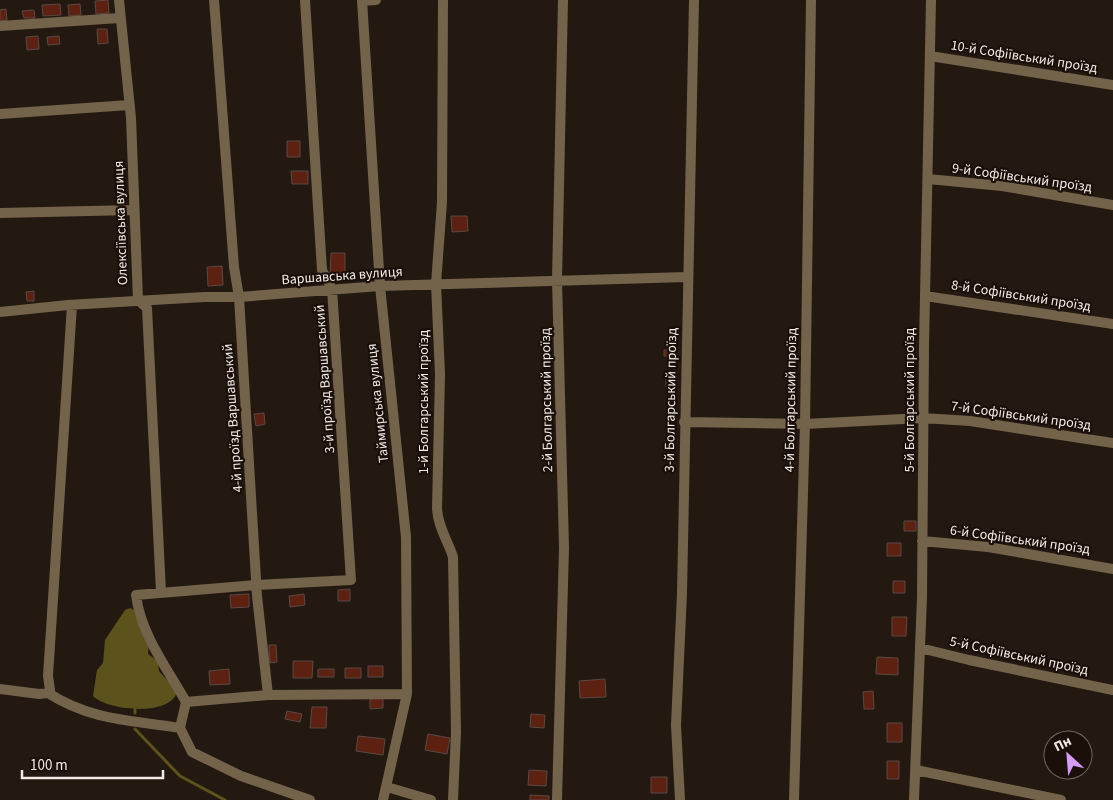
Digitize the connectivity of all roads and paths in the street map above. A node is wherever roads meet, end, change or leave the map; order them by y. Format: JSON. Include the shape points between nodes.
{"nodes":[{"id":1,"x":118,"y":0,"type":"edge"},
{"id":2,"x":214,"y":0,"type":"edge"},
{"id":3,"x":305,"y":0,"type":"edge"},
{"id":4,"x":362,"y":0,"type":"edge"},
{"id":5,"x":376,"y":0,"type":"edge"},
{"id":6,"x":443,"y":0,"type":"edge"},
{"id":7,"x":563,"y":0,"type":"edge"},
{"id":8,"x":694,"y":0,"type":"edge"},
{"id":9,"x":811,"y":0,"type":"edge"},
{"id":10,"x":931,"y":0,"type":"edge"},
{"id":11,"x":119,"y":18,"type":"junction"},
{"id":12,"x":0,"y":26,"type":"edge"},
{"id":13,"x":930,"y":56,"type":"junction"},
{"id":14,"x":1113,"y":85,"type":"edge"},
{"id":15,"x":129,"y":105,"type":"junction"},
{"id":16,"x":0,"y":114,"type":"edge"},
{"id":17,"x":928,"y":180,"type":"junction"},
{"id":18,"x":1113,"y":206,"type":"edge"},
{"id":19,"x":133,"y":210,"type":"junction"},
{"id":20,"x":0,"y":213,"type":"edge"},
{"id":21,"x":687,"y":277,"type":"junction"},
{"id":22,"x":557,"y":280,"type":"junction"},
{"id":23,"x":436,"y":284,"type":"junction"},
{"id":24,"x":380,"y":286,"type":"junction"},
{"id":25,"x":332,"y":289,"type":"junction"},
{"id":26,"x":925,"y":296,"type":"junction"},
{"id":27,"x":239,"y":298,"type":"junction"},
{"id":28,"x":138,"y":300,"type":"junction"},
{"id":29,"x":72,"y":306,"type":"junction"},
{"id":30,"x":0,"y":312,"type":"edge"},
{"id":31,"x":1113,"y":324,"type":"edge"},
{"id":32,"x":923,"y":418,"type":"junction"},
{"id":33,"x":684,"y":422,"type":"junction"},
{"id":34,"x":805,"y":424,"type":"junction"},
{"id":35,"x":1113,"y":443,"type":"edge"},
{"id":36,"x":922,"y":541,"type":"junction"},
{"id":37,"x":1113,"y":569,"type":"edge"},
{"id":38,"x":257,"y":584,"type":"junction"},
{"id":39,"x":161,"y":592,"type":"junction"},
{"id":40,"x":920,"y":648,"type":"junction"},
{"id":41,"x":0,"y":689,"type":"edge"},
{"id":42,"x":1113,"y":690,"type":"edge"},
{"id":43,"x":48,"y":693,"type":"junction"},
{"id":44,"x":407,"y":694,"type":"junction"},
{"id":45,"x":268,"y":695,"type":"junction"},
{"id":46,"x":186,"y":702,"type":"junction"},
{"id":47,"x":180,"y":728,"type":"junction"},
{"id":48,"x":916,"y":770,"type":"junction"},
{"id":49,"x":387,"y":787,"type":"junction"},
{"id":50,"x":310,"y":800,"type":"edge"},
{"id":51,"x":383,"y":800,"type":"edge"},
{"id":52,"x":431,"y":800,"type":"edge"},
{"id":53,"x":454,"y":800,"type":"edge"},
{"id":54,"x":557,"y":800,"type":"edge"},
{"id":55,"x":680,"y":800,"type":"edge"},
{"id":56,"x":794,"y":800,"type":"edge"},
{"id":57,"x":914,"y":800,"type":"edge"},
{"id":58,"x":1061,"y":800,"type":"edge"}],
"edges":[{"from":1,"to":11,"type":"street","name":"Олексіївська вулиця"},
{"from":2,"to":27,"type":"street","name":"4-й проїзд Варшавський"},
{"from":3,"to":25,"type":"street","name":"3-й проїзд Варшавський","via":[[322,270]]},
{"from":4,"to":5,"type":"street"},
{"from":4,"to":24,"type":"street","name":"Таймирська вулиця"},
{"from":6,"to":23,"type":"street","name":"1-й Болгарський проїзд","via":[[442,202]]},
{"from":7,"to":22,"type":"street","name":"2-й Болгарський проїзд"},
{"from":8,"to":21,"type":"street","name":"3-й Болгарський проїзд"},
{"from":9,"to":34,"type":"street","name":"4-й Болгарський проїзд"},
{"from":10,"to":13,"type":"street","name":"5-й Болгарський проїзд"},
{"from":11,"to":12,"type":"street"},
{"from":11,"to":15,"type":"street","name":"Олексіївська вулиця"},
{"from":13,"to":14,"type":"street","name":"10-й Софіївський проїзд"},
{"from":13,"to":17,"type":"street","name":"5-й Болгарський проїзд"},
{"from":15,"to":16,"type":"street"},
{"from":15,"to":19,"type":"street","name":"Олексіївська вулиця"},
{"from":17,"to":18,"type":"street","name":"9-й Софіївський проїзд","via":[[1002,186]]},
{"from":17,"to":26,"type":"street","name":"5-й Болгарський проїзд"},
{"from":19,"to":20,"type":"street"},
{"from":19,"to":28,"type":"street","name":"Олексіївська вулиця"},
{"from":21,"to":22,"type":"street","name":"Варшавська вулиця"},
{"from":21,"to":33,"type":"street","name":"3-й Болгарський проїзд"},
{"from":22,"to":23,"type":"street","name":"Варшавська вулиця"},
{"from":22,"to":54,"type":"street","name":"2-й Болгарський проїзд","via":[[564,548]]},
{"from":23,"to":24,"type":"street","name":"Варшавська вулиця"},
{"from":23,"to":53,"type":"street","name":"1-й Болгарський проїзд","via":[[440,374],[437,509],[438,524],[453,557]]},
{"from":24,"to":25,"type":"street","name":"Варшавська вулиця"},
{"from":24,"to":44,"type":"street","name":"Таймирська вулиця","via":[[406,537]]},
{"from":25,"to":27,"type":"street","name":"Варшавська вулиця"},
{"from":25,"to":38,"type":"street","name":"3-й проїзд Варшавський","via":[[351,580]]},
{"from":26,"to":31,"type":"street","name":"8-й Софіївський проїзд"},
{"from":26,"to":32,"type":"street","name":"5-й Болгарський проїзд"},
{"from":27,"to":28,"type":"street","name":"Варшавська вулиця"},
{"from":27,"to":38,"type":"street","name":"4-й проїзд Варшавський"},
{"from":28,"to":29,"type":"street","name":"Варшавська вулиця"},
{"from":28,"to":39,"type":"street","name":"Олексіївська вулиця","via":[[147,308]]},
{"from":29,"to":30,"type":"street","name":"Варшавська вулиця"},
{"from":29,"to":43,"type":"street"},
{"from":32,"to":34,"type":"street","name":"7-й Софіївський проїзд"},
{"from":32,"to":35,"type":"street","name":"7-й Софіївський проїзд","via":[[970,420]]},
{"from":32,"to":36,"type":"street","name":"5-й Болгарський проїзд"},
{"from":33,"to":34,"type":"street","name":"7-й Софіївський проїзд"},
{"from":33,"to":55,"type":"street","name":"3-й Болгарський проїзд","via":[[676,725]]},
{"from":34,"to":56,"type":"street","name":"4-й Болгарський проїзд"},
{"from":36,"to":37,"type":"street","name":"6-й Софіївський проїзд","via":[[988,547]]},
{"from":36,"to":40,"type":"street","name":"5-й Болгарський проїзд"},
{"from":38,"to":39,"type":"street"},
{"from":38,"to":45,"type":"street","name":"4-й проїзд Варшавський"},
{"from":39,"to":46,"type":"street","via":[[136,595],[137,604],[154,650]]},
{"from":40,"to":42,"type":"street","name":"5-й Софіївський проїзд"},
{"from":40,"to":48,"type":"street","name":"5-й Болгарський проїзд"},
{"from":41,"to":43,"type":"street"},
{"from":43,"to":47,"type":"street","via":[[95,716]]},
{"from":44,"to":45,"type":"street"},
{"from":44,"to":49,"type":"street","name":"Таймирська вулиця"},
{"from":45,"to":46,"type":"street"},
{"from":46,"to":47,"type":"street"},
{"from":47,"to":50,"type":"street","via":[[192,752],[242,776]]},
{"from":48,"to":57,"type":"street","name":"5-й Болгарський проїзд"},
{"from":48,"to":58,"type":"street"},
{"from":49,"to":51,"type":"street","name":"Таймирська вулиця"},
{"from":49,"to":52,"type":"street"}]}
